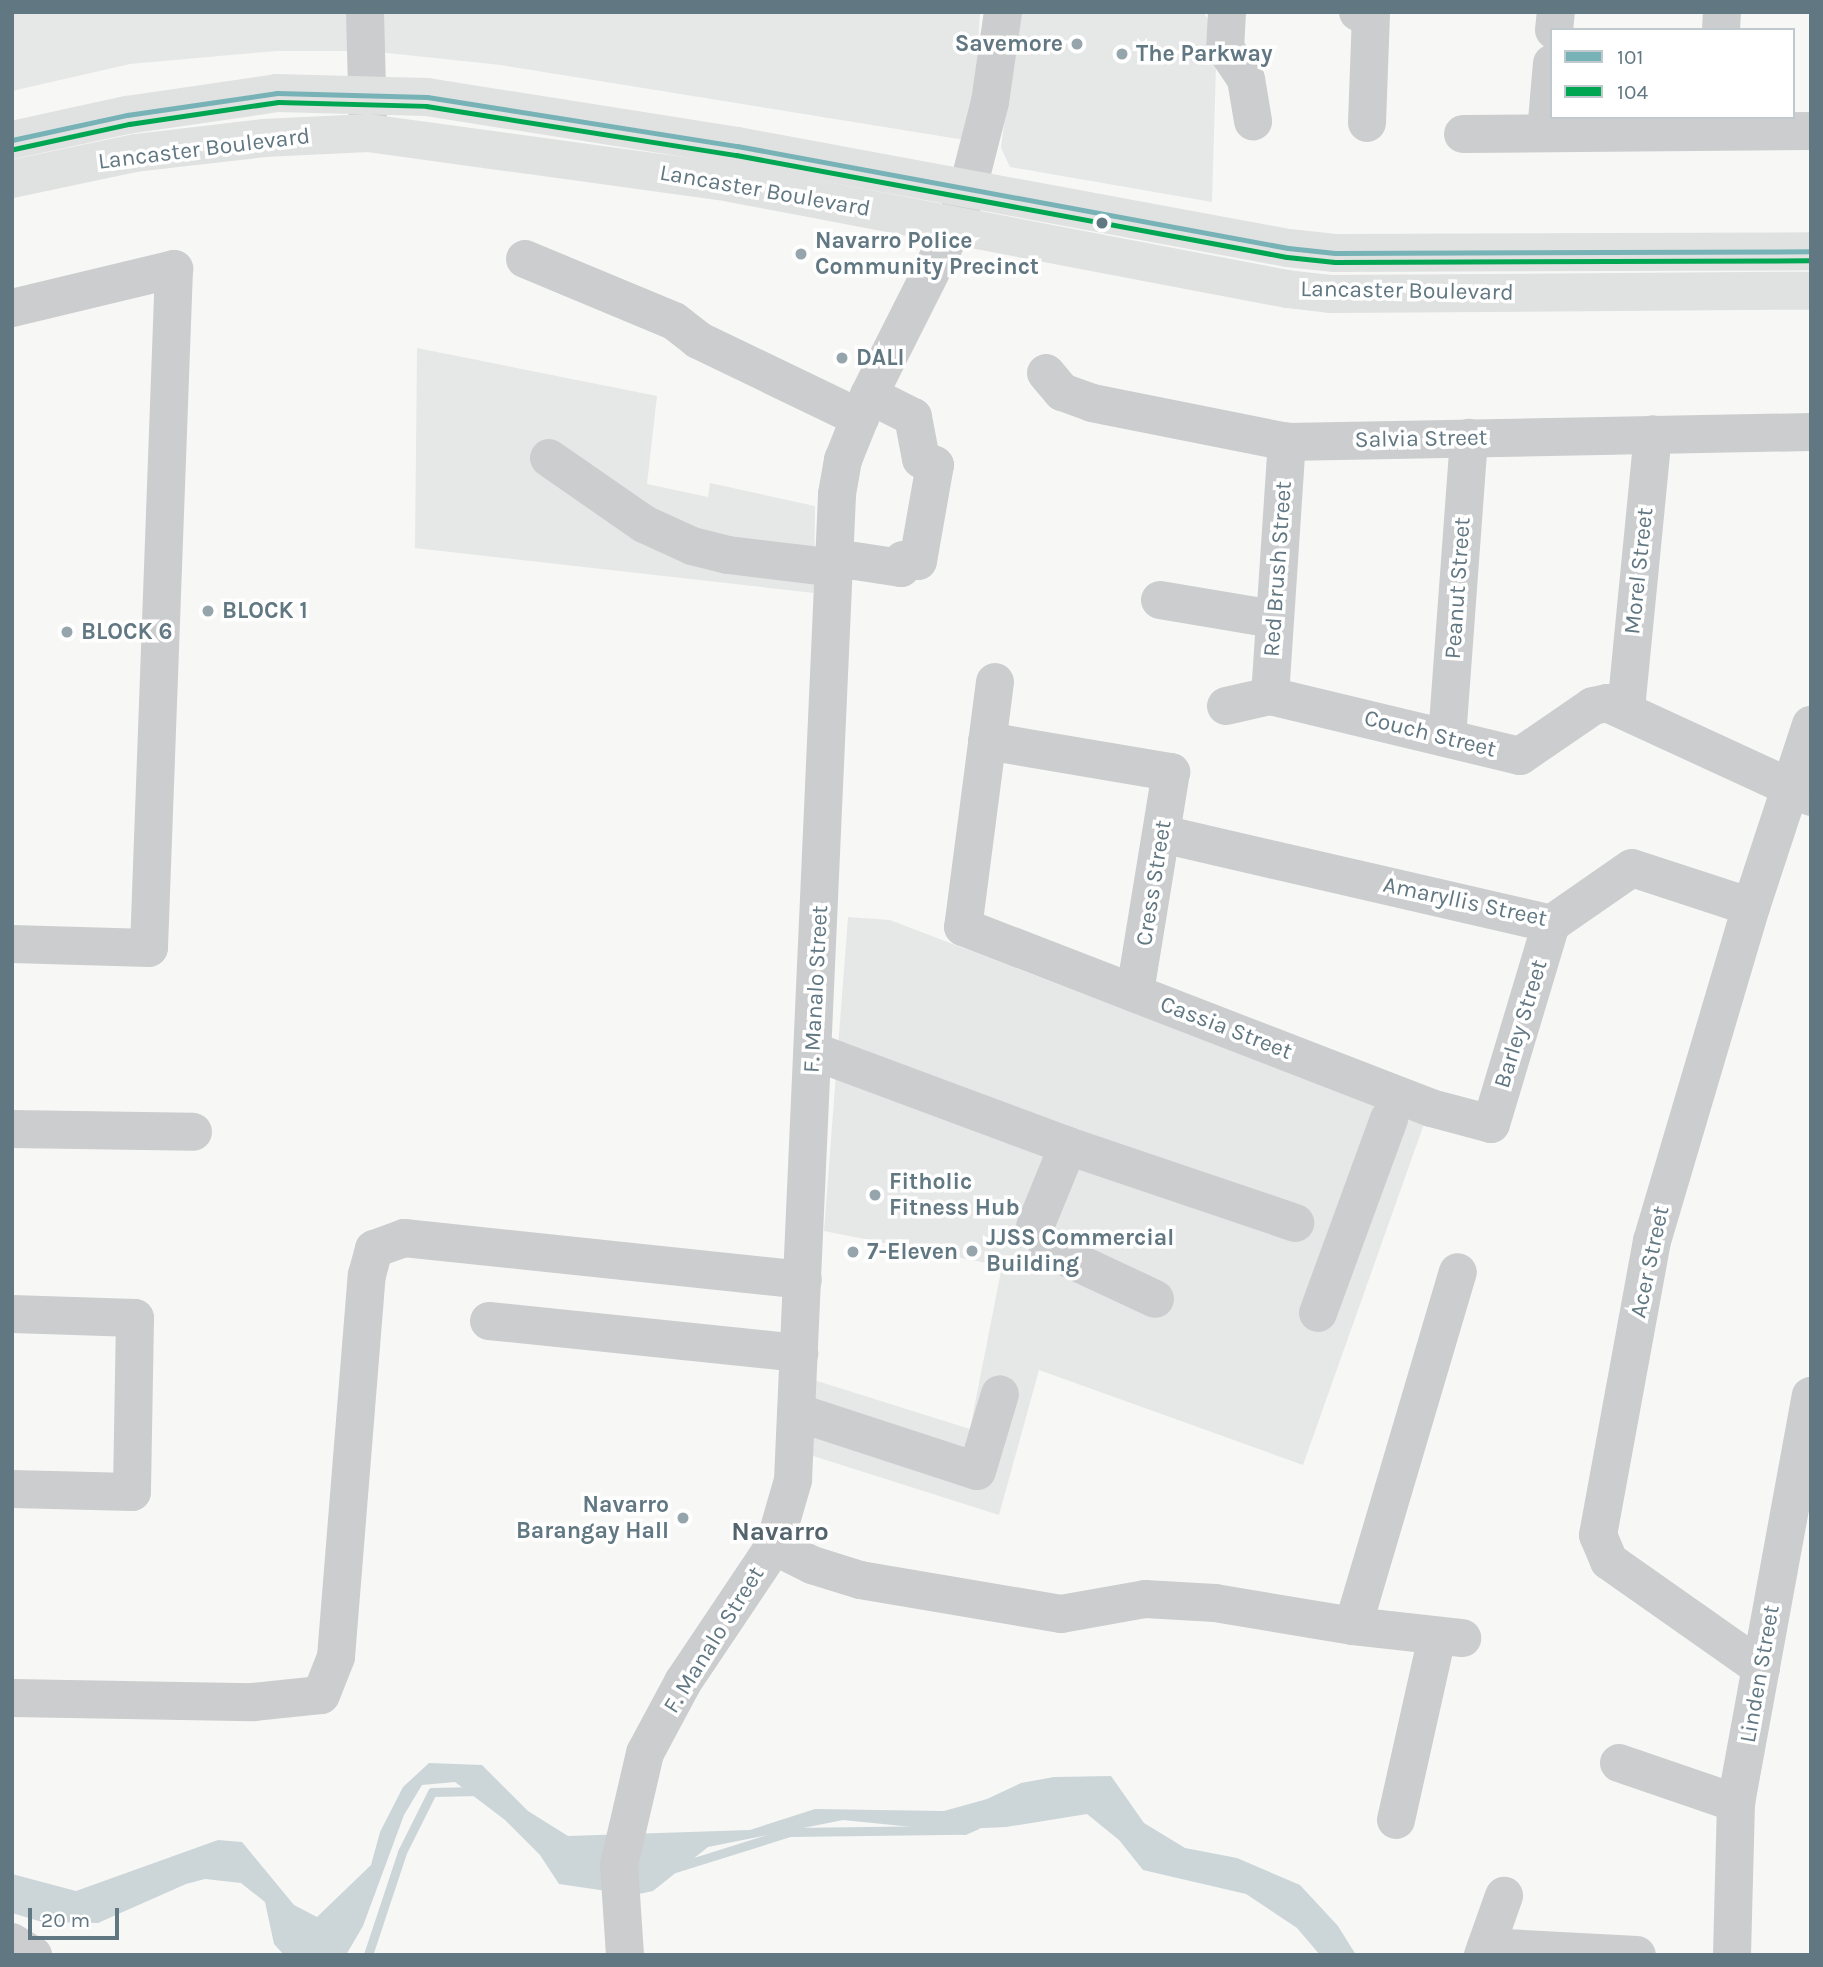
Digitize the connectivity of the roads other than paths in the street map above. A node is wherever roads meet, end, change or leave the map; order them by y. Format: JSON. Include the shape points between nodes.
{"nodes":[{"id":1,"x":365,"y":12,"type":"edge"},
{"id":2,"x":1003,"y":12,"type":"edge"},
{"id":3,"x":1227,"y":12,"type":"edge"},
{"id":4,"x":1364,"y":13,"type":"edge"},
{"id":5,"x":1550,"y":86,"type":"edge"},
{"id":6,"x":369,"y":94,"type":"junction"},
{"id":7,"x":1254,"y":121,"type":"dead end"},
{"id":8,"x":1367,"y":123,"type":"dead end"},
{"id":9,"x":1714,"y":125,"type":"edge"},
{"id":10,"x":1811,"y":131,"type":"edge"},
{"id":11,"x":1546,"y":132,"type":"junction"},
{"id":12,"x":368,"y":133,"type":"junction"},
{"id":13,"x":1463,"y":134,"type":"dead end"},
{"id":14,"x":12,"y":140,"type":"edge"},
{"id":15,"x":12,"y":179,"type":"edge"},
{"id":16,"x":968,"y":188,"type":"junction"},
{"id":17,"x":954,"y":226,"type":"junction"},
{"id":18,"x":1811,"y":251,"type":"edge"},
{"id":19,"x":524,"y":259,"type":"dead end"},
{"id":20,"x":1811,"y":291,"type":"edge"},
{"id":21,"x":12,"y":308,"type":"edge"},
{"id":22,"x":1046,"y":373,"type":"dead end"},
{"id":23,"x":865,"y":406,"type":"junction"},
{"id":24,"x":1811,"y":432,"type":"edge"},
{"id":25,"x":1653,"y":434,"type":"junction"},
{"id":26,"x":1469,"y":438,"type":"junction"},
{"id":27,"x":1287,"y":442,"type":"junction"},
{"id":28,"x":549,"y":458,"type":"dead end"},
{"id":29,"x":835,"y":563,"type":"junction"},
{"id":30,"x":1160,"y":600,"type":"dead end"},
{"id":31,"x":1274,"y":619,"type":"junction"},
{"id":32,"x":995,"y":682,"type":"dead end"},
{"id":33,"x":1270,"y":696,"type":"junction"},
{"id":34,"x":1226,"y":706,"type":"dead end"},
{"id":35,"x":1626,"y":709,"type":"junction"},
{"id":36,"x":1811,"y":725,"type":"edge"},
{"id":37,"x":1447,"y":738,"type":"junction"},
{"id":38,"x":987,"y":741,"type":"junction"},
{"id":39,"x":1801,"y":794,"type":"edge"},
{"id":40,"x":1162,"y":834,"type":"junction"},
{"id":41,"x":1751,"y":907,"type":"junction"},
{"id":42,"x":1551,"y":924,"type":"junction"},
{"id":43,"x":12,"y":944,"type":"edge"},
{"id":44,"x":1135,"y":993,"type":"junction"},
{"id":45,"x":813,"y":1051,"type":"junction"},
{"id":46,"x":1389,"y":1119,"type":"dead end"},
{"id":47,"x":1491,"y":1124,"type":"joint"},
{"id":48,"x":12,"y":1129,"type":"edge"},
{"id":49,"x":193,"y":1132,"type":"dead end"},
{"id":50,"x":1068,"y":1146,"type":"junction"},
{"id":51,"x":1295,"y":1223,"type":"dead end"},
{"id":52,"x":1458,"y":1272,"type":"dead end"},
{"id":53,"x":803,"y":1280,"type":"junction"},
{"id":54,"x":1154,"y":1299,"type":"dead end"},
{"id":55,"x":1318,"y":1313,"type":"dead end"},
{"id":56,"x":12,"y":1314,"type":"edge"},
{"id":57,"x":489,"y":1321,"type":"dead end"},
{"id":58,"x":799,"y":1353,"type":"junction"},
{"id":59,"x":1000,"y":1394,"type":"dead end"},
{"id":60,"x":1811,"y":1396,"type":"edge"},
{"id":61,"x":796,"y":1412,"type":"junction"},
{"id":62,"x":12,"y":1489,"type":"edge"},
{"id":63,"x":774,"y":1546,"type":"junction"},
{"id":64,"x":1353,"y":1626,"type":"junction"},
{"id":65,"x":1761,"y":1668,"type":"junction"},
{"id":66,"x":12,"y":1698,"type":"edge"},
{"id":67,"x":1619,"y":1763,"type":"dead end"},
{"id":68,"x":1737,"y":1803,"type":"junction"},
{"id":69,"x":1396,"y":1820,"type":"dead end"},
{"id":70,"x":1504,"y":1896,"type":"dead end"},
{"id":71,"x":12,"y":1942,"type":"edge"},
{"id":72,"x":1485,"y":1951,"type":"edge"},
{"id":73,"x":33,"y":1955,"type":"edge"},
{"id":74,"x":625,"y":1955,"type":"edge"},
{"id":75,"x":1637,"y":1955,"type":"edge"},
{"id":76,"x":1732,"y":1955,"type":"edge"}],
"edges":[{"from":1,"to":6,"type":"street"},
{"from":2,"to":16,"type":"street","name":"F. Manalo Street","via":[[990,102]]},
{"from":3,"to":7,"type":"street","via":[[1225,48],[1246,79]]},
{"from":4,"to":8,"type":"street"},
{"from":5,"to":11,"type":"street"},
{"from":6,"to":12,"type":"street"},
{"from":6,"to":14,"type":"main road","name":"Lancaster Boulevard","via":[[277,93],[127,115]]},
{"from":6,"to":16,"type":"main road","name":"Lancaster Boulevard","via":[[495,106]]},
{"from":9,"to":10,"type":"street"},
{"from":9,"to":11,"type":"street"},
{"from":11,"to":13,"type":"street"},
{"from":12,"to":15,"type":"main road","name":"Lancaster Boulevard","via":[[264,138],[135,153]]},
{"from":12,"to":17,"type":"main road","name":"Lancaster Boulevard","via":[[731,183]]},
{"from":16,"to":17,"type":"street","name":"F. Manalo Street"},
{"from":16,"to":18,"type":"main road","name":"Lancaster Boulevard","via":[[1335,253]]},
{"from":17,"to":20,"type":"main road","name":"Lancaster Boulevard","via":[[1330,294]]},
{"from":17,"to":23,"type":"street","name":"F. Manalo Street"},
{"from":19,"to":23,"type":"street","via":[[674,321],[698,340]]},
{"from":21,"to":43,"type":"street","via":[[174,269],[149,948]]},
{"from":22,"to":27,"type":"street","name":"Salvia Street","via":[[1062,392],[1092,403]]},
{"from":23,"to":29,"type":"street","name":"F. Manalo Street","via":[[839,483]]},
{"from":23,"to":29,"type":"street","via":[[914,416],[921,459],[935,465],[918,561],[903,560],[901,568]]},
{"from":24,"to":25,"type":"street","name":"Salvia Street"},
{"from":25,"to":26,"type":"street","name":"Salvia Street"},
{"from":25,"to":35,"type":"street","name":"Morel Street"},
{"from":26,"to":27,"type":"street","name":"Salvia Street"},
{"from":26,"to":37,"type":"street","name":"Peanut Street"},
{"from":27,"to":31,"type":"street","name":"Red Brush Street"},
{"from":28,"to":29,"type":"street","via":[[645,523],[692,546],[728,555]]},
{"from":29,"to":45,"type":"street","name":"F. Manalo Street"},
{"from":30,"to":31,"type":"street"},
{"from":31,"to":33,"type":"street","name":"Red Brush Street"},
{"from":32,"to":38,"type":"street"},
{"from":33,"to":34,"type":"street","name":"Couch Street"},
{"from":33,"to":37,"type":"street","name":"Couch Street"},
{"from":35,"to":37,"type":"street","name":"Couch Street","via":[[1607,703],[1593,706],[1520,756]]},
{"from":35,"to":39,"type":"street","name":"Couch Street"},
{"from":36,"to":39,"type":"street","name":"Acer Street"},
{"from":38,"to":40,"type":"street","name":"Cress Street","via":[[1171,772]]},
{"from":38,"to":44,"type":"street","name":"Cassia Street","via":[[963,928]]},
{"from":39,"to":41,"type":"street","name":"Acer Street"},
{"from":40,"to":42,"type":"street","name":"Amaryllis Street"},
{"from":40,"to":44,"type":"street","name":"Cress Street"},
{"from":41,"to":42,"type":"street","name":"Amaryllis Street","via":[[1632,868]]},
{"from":41,"to":65,"type":"street","name":"Acer Street","via":[[1652,1241],[1598,1535],[1609,1561]]},
{"from":42,"to":47,"type":"street","name":"Barley Street"},
{"from":44,"to":47,"type":"street","name":"Cassia Street","via":[[1431,1108]]},
{"from":45,"to":50,"type":"street"},
{"from":45,"to":53,"type":"street","name":"F. Manalo Street"},
{"from":46,"to":55,"type":"street"},
{"from":48,"to":49,"type":"street"},
{"from":50,"to":51,"type":"street"},
{"from":50,"to":54,"type":"street","via":[[1042,1238]]},
{"from":52,"to":64,"type":"street"},
{"from":53,"to":58,"type":"street","name":"F. Manalo Street"},
{"from":53,"to":66,"type":"street","via":[[404,1238],[374,1250],[367,1275],[336,1657],[321,1695],[253,1702]]},
{"from":56,"to":62,"type":"street","via":[[135,1318],[132,1492]]},
{"from":57,"to":58,"type":"street"},
{"from":58,"to":61,"type":"street","name":"F. Manalo Street"},
{"from":59,"to":61,"type":"street","via":[[977,1471]]},
{"from":60,"to":65,"type":"street","name":"Linden Street"},
{"from":61,"to":63,"type":"street","name":"F. Manalo Street","via":[[793,1480]]},
{"from":63,"to":64,"type":"street","via":[[812,1565],[860,1580],[1061,1614],[1145,1599],[1215,1603]]},
{"from":63,"to":74,"type":"street","name":"F. Manalo Street","via":[[683,1682],[652,1741],[619,1865]]},
{"from":64,"to":69,"type":"street","via":[[1450,1638]]},
{"from":65,"to":68,"type":"street","name":"Linden Street"},
{"from":67,"to":68,"type":"street"},
{"from":68,"to":76,"type":"street","name":"Linden Street"},
{"from":70,"to":72,"type":"street"},
{"from":71,"to":73,"type":"street"},
{"from":72,"to":75,"type":"street"}]}
